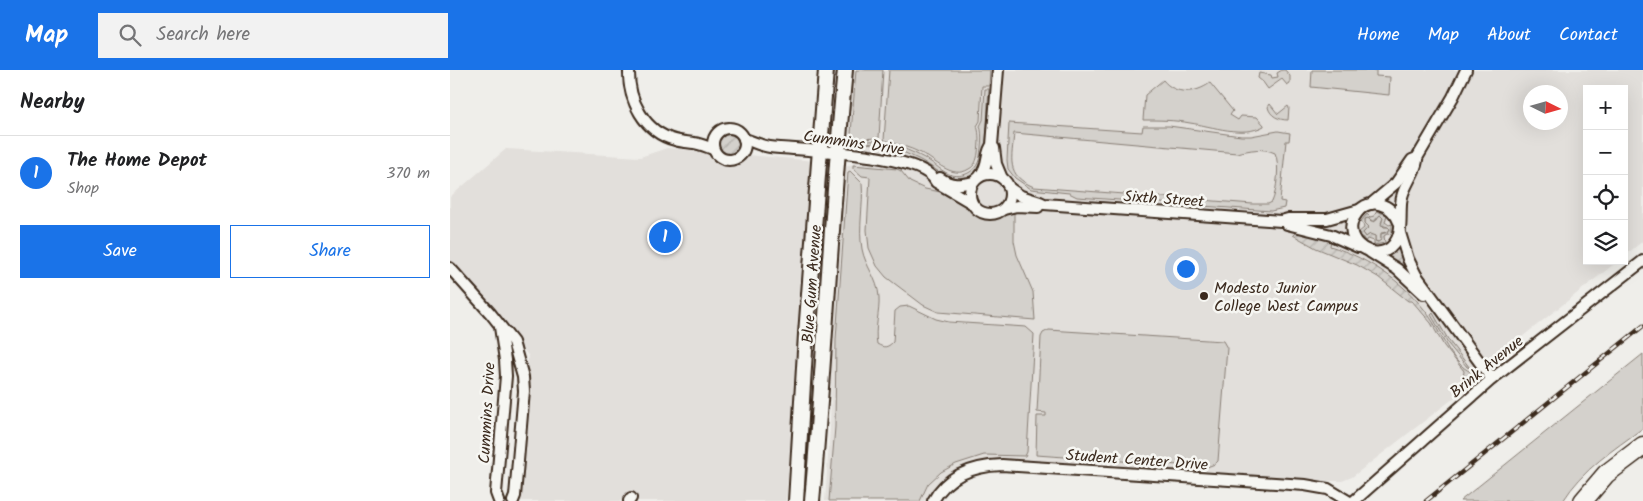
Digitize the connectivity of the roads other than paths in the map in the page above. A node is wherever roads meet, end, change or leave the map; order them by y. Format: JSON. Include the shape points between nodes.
{"nodes":[{"id":1,"x":629,"y":70,"type":"edge"},
{"id":2,"x":826,"y":70,"type":"edge"},
{"id":3,"x":845,"y":70,"type":"edge"},
{"id":4,"x":998,"y":70,"type":"edge"},
{"id":5,"x":1466,"y":70,"type":"edge"},
{"id":6,"x":744,"y":138,"type":"junction"},
{"id":7,"x":713,"y":144,"type":"junction"},
{"id":8,"x":992,"y":145,"type":"junction"},
{"id":9,"x":767,"y":147,"type":"junction"},
{"id":10,"x":819,"y":151,"type":"junction"},
{"id":11,"x":743,"y":152,"type":"junction"},
{"id":12,"x":837,"y":153,"type":"junction"},
{"id":13,"x":1417,"y":158,"type":"junction"},
{"id":14,"x":1001,"y":176,"type":"junction"},
{"id":15,"x":934,"y":178,"type":"junction"},
{"id":16,"x":976,"y":179,"type":"junction"},
{"id":17,"x":1010,"y":188,"type":"junction"},
{"id":18,"x":970,"y":202,"type":"junction"},
{"id":19,"x":1044,"y":204,"type":"junction"},
{"id":20,"x":1371,"y":204,"type":"junction"},
{"id":21,"x":1004,"y":208,"type":"junction"},
{"id":22,"x":1359,"y":210,"type":"junction"},
{"id":23,"x":1281,"y":221,"type":"junction"},
{"id":24,"x":1399,"y":222,"type":"junction"},
{"id":25,"x":1400,"y":233,"type":"junction"},
{"id":26,"x":1366,"y":250,"type":"junction"},
{"id":27,"x":1643,"y":261,"type":"edge"},
{"id":28,"x":450,"y":268,"type":"edge"},
{"id":29,"x":1440,"y":310,"type":"junction"},
{"id":30,"x":500,"y":326,"type":"junction"},
{"id":31,"x":1492,"y":379,"type":"junction"},
{"id":32,"x":819,"y":420,"type":"junction"},
{"id":33,"x":1643,"y":446,"type":"edge"},
{"id":34,"x":499,"y":501,"type":"edge"},
{"id":35,"x":513,"y":501,"type":"edge"},
{"id":36,"x":796,"y":501,"type":"edge"},
{"id":37,"x":812,"y":501,"type":"edge"},
{"id":38,"x":820,"y":501,"type":"edge"},
{"id":39,"x":933,"y":501,"type":"edge"},
{"id":40,"x":1348,"y":501,"type":"edge"},
{"id":41,"x":1354,"y":501,"type":"edge"},
{"id":42,"x":1583,"y":501,"type":"edge"}],
"edges":[{"from":1,"to":7,"type":"street","name":"Cummins Drive","via":[[633,102],[655,130],[673,140]]},
{"from":2,"to":10,"type":"main road","name":"Blue Gum Avenue"},
{"from":3,"to":12,"type":"main road","name":"Blue Gum Avenue"},
{"from":4,"to":8,"type":"street"},
{"from":5,"to":13,"type":"street"},
{"from":6,"to":7,"type":"street","name":"Cummins Drive","via":[[737,130],[726,128],[716,133]]},
{"from":6,"to":9,"type":"street","name":"Cummins Drive"},
{"from":6,"to":11,"type":"street"},
{"from":7,"to":11,"type":"street","name":"Cummins Drive","via":[[719,157],[728,160],[738,158]]},
{"from":8,"to":14,"type":"street"},
{"from":8,"to":16,"type":"street","via":[[987,164]]},
{"from":9,"to":10,"type":"street","name":"Cummins Drive"},
{"from":9,"to":11,"type":"street","name":"Cummins Drive"},
{"from":10,"to":12,"type":"street","name":"Cummins Drive"},
{"from":10,"to":36,"type":"main road","name":"Blue Gum Avenue"},
{"from":12,"to":15,"type":"street","name":"Cummins Drive","via":[[898,161]]},
{"from":12,"to":32,"type":"main road","name":"Blue Gum Avenue"},
{"from":13,"to":20,"type":"street"},
{"from":13,"to":24,"type":"street","via":[[1402,198]]},
{"from":14,"to":16,"type":"street","via":[[991,173]]},
{"from":14,"to":17,"type":"street"},
{"from":15,"to":16,"type":"street","name":"Cummins Drive","via":[[956,185]]},
{"from":15,"to":18,"type":"street","name":"Cummins Drive"},
{"from":16,"to":18,"type":"street","via":[[969,191]]},
{"from":17,"to":19,"type":"street","name":"Sixth Street","via":[[1021,196]]},
{"from":17,"to":21,"type":"street","via":[[1010,199]]},
{"from":18,"to":21,"type":"street","via":[[985,214],[995,214]]},
{"from":19,"to":21,"type":"street","name":"Sixth Street","via":[[1040,207]]},
{"from":19,"to":23,"type":"street","name":"Sixth Street"},
{"from":20,"to":22,"type":"street"},
{"from":20,"to":24,"type":"street","via":[[1389,207]]},
{"from":22,"to":23,"type":"street","name":"Sixth Street","via":[[1327,219]]},
{"from":22,"to":26,"type":"street","via":[[1351,230],[1353,238]]},
{"from":23,"to":26,"type":"street","name":"Sixth Street","via":[[1334,236]]},
{"from":24,"to":25,"type":"street"},
{"from":25,"to":26,"type":"street","via":[[1391,248],[1381,252]]},
{"from":25,"to":29,"type":"street","via":[[1416,275],[1439,304]]},
{"from":26,"to":29,"type":"street","via":[[1397,269]]},
{"from":27,"to":31,"type":"street","name":"Brink Avenue"},
{"from":28,"to":30,"type":"street","name":"Cummins Drive"},
{"from":29,"to":31,"type":"street"},
{"from":30,"to":34,"type":"street","name":"Cummins Drive","via":[[506,376],[496,494]]},
{"from":30,"to":35,"type":"street","name":"Cummins Drive","via":[[512,342],[523,376]]},
{"from":31,"to":41,"type":"street","name":"Brink Avenue"},
{"from":32,"to":37,"type":"main road","name":"Blue Gum Avenue"},
{"from":32,"to":38,"type":"main road"},
{"from":33,"to":42,"type":"highway","via":[[1606,474]]},
{"from":39,"to":40,"type":"street","name":"Student Center Drive","via":[[946,484],[968,470],[987,465],[1305,484],[1328,490]]}]}
